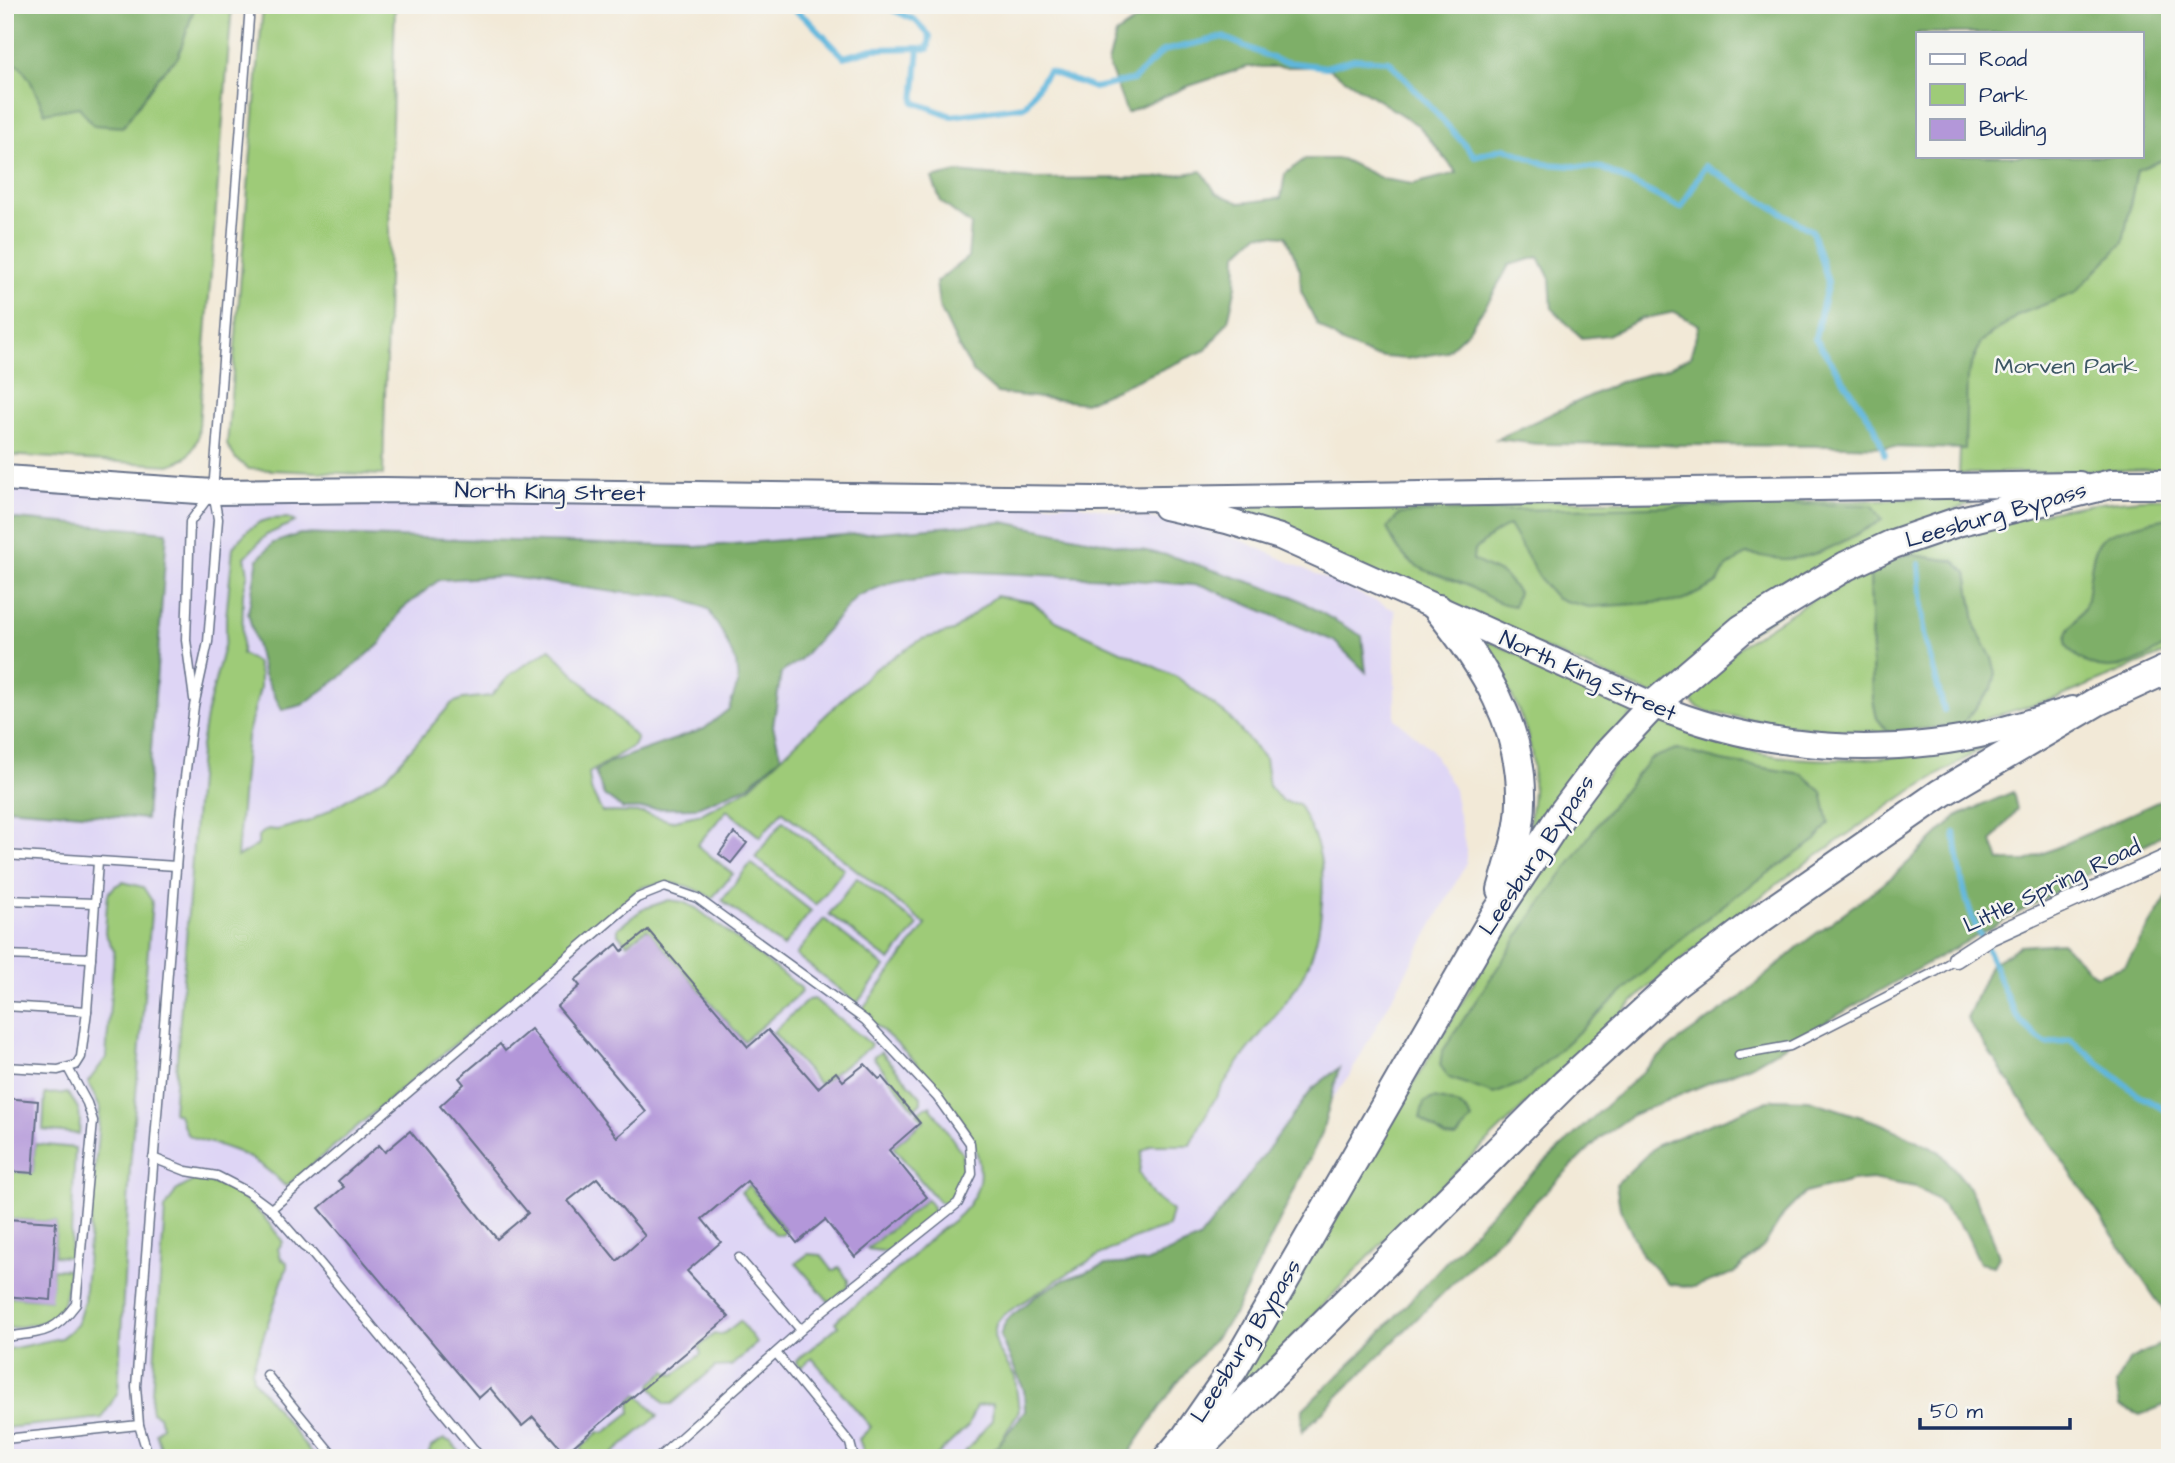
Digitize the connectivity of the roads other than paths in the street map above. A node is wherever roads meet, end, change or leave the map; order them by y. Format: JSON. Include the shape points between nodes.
{"nodes":[{"id":1,"x":250,"y":5,"type":"edge"},
{"id":2,"x":5,"y":478,"type":"edge"},
{"id":3,"x":2111,"y":484,"type":"junction"},
{"id":4,"x":2170,"y":484,"type":"edge"},
{"id":5,"x":213,"y":492,"type":"junction"},
{"id":6,"x":1095,"y":499,"type":"junction"},
{"id":7,"x":1438,"y":609,"type":"junction"},
{"id":8,"x":2170,"y":668,"type":"edge"},
{"id":9,"x":2098,"y":701,"type":"junction"},
{"id":10,"x":1654,"y":705,"type":"junction"},
{"id":11,"x":194,"y":706,"type":"junction"},
{"id":12,"x":5,"y":855,"type":"edge"},
{"id":13,"x":2170,"y":856,"type":"edge"},
{"id":14,"x":98,"y":862,"type":"junction"},
{"id":15,"x":176,"y":866,"type":"junction"},
{"id":16,"x":5,"y":901,"type":"edge"},
{"id":17,"x":95,"y":904,"type":"junction"},
{"id":18,"x":1494,"y":917,"type":"junction"},
{"id":19,"x":5,"y":955,"type":"edge"},
{"id":20,"x":91,"y":958,"type":"junction"},
{"id":21,"x":1956,"y":959,"type":"joint"},
{"id":22,"x":5,"y":1006,"type":"edge"},
{"id":23,"x":87,"y":1011,"type":"junction"},
{"id":24,"x":1739,"y":1055,"type":"dead end"},
{"id":25,"x":5,"y":1067,"type":"edge"},
{"id":26,"x":68,"y":1068,"type":"junction"},
{"id":27,"x":153,"y":1158,"type":"junction"},
{"id":28,"x":271,"y":1209,"type":"junction"},
{"id":29,"x":739,"y":1258,"type":"dead end"},
{"id":30,"x":802,"y":1330,"type":"junction"},
{"id":31,"x":5,"y":1337,"type":"edge"},
{"id":32,"x":776,"y":1353,"type":"junction"},
{"id":33,"x":267,"y":1374,"type":"dead end"},
{"id":34,"x":139,"y":1425,"type":"junction"},
{"id":35,"x":5,"y":1439,"type":"edge"},
{"id":36,"x":149,"y":1458,"type":"edge"},
{"id":37,"x":335,"y":1458,"type":"edge"},
{"id":38,"x":481,"y":1458,"type":"edge"},
{"id":39,"x":659,"y":1458,"type":"edge"},
{"id":40,"x":855,"y":1458,"type":"edge"},
{"id":41,"x":1168,"y":1458,"type":"edge"},
{"id":42,"x":1189,"y":1458,"type":"edge"}],
"edges":[{"from":1,"to":5,"type":"lane"},
{"from":2,"to":5,"type":"main road","name":"North King Street"},
{"from":3,"to":4,"type":"highway","name":"Leesburg Bypass"},
{"from":3,"to":6,"type":"main road","name":"North King Street"},
{"from":3,"to":10,"type":"highway","name":"Leesburg Bypass","via":[[1958,522],[1846,566],[1742,629]]},
{"from":5,"to":6,"type":"main road","name":"North King Street"},
{"from":5,"to":11,"type":"lane","via":[[218,519],[208,642]]},
{"from":5,"to":11,"type":"lane","via":[[190,522],[186,640]]},
{"from":6,"to":7,"type":"main road","name":"North King Street","via":[[1164,507],[1252,528]]},
{"from":7,"to":10,"type":"main road","name":"North King Street"},
{"from":7,"to":18,"type":"highway","via":[[1487,676],[1514,745],[1521,803],[1516,840]]},
{"from":8,"to":9,"type":"highway","name":"Leesburg Bypass"},
{"from":9,"to":10,"type":"main road","name":"North King Street","via":[[1978,735],[1880,747],[1776,741],[1732,733]]},
{"from":9,"to":42,"type":"highway","name":"Leesburg Bypass","via":[[1941,793],[1674,984],[1566,1083]]},
{"from":10,"to":18,"type":"highway","name":"Leesburg Bypass","via":[[1606,754]]},
{"from":11,"to":15,"type":"lane"},
{"from":12,"to":14,"type":"lane"},
{"from":13,"to":21,"type":"street","name":"Little Spring Road","via":[[1983,940]]},
{"from":14,"to":15,"type":"lane"},
{"from":14,"to":17,"type":"lane"},
{"from":15,"to":27,"type":"lane"},
{"from":16,"to":17,"type":"lane"},
{"from":17,"to":20,"type":"lane"},
{"from":18,"to":41,"type":"highway","name":"Leesburg Bypass","via":[[1234,1368]]},
{"from":19,"to":20,"type":"lane"},
{"from":20,"to":23,"type":"lane"},
{"from":21,"to":24,"type":"lane","via":[[1790,1046]]},
{"from":22,"to":23,"type":"lane"},
{"from":23,"to":26,"type":"lane","via":[[81,1057]]},
{"from":25,"to":26,"type":"lane"},
{"from":26,"to":31,"type":"lane","via":[[93,1121],[76,1304],[47,1331]]},
{"from":27,"to":28,"type":"lane","via":[[186,1171],[217,1176]]},
{"from":27,"to":34,"type":"lane","via":[[136,1386]]},
{"from":28,"to":30,"type":"lane","via":[[637,898],[665,887],[697,898],[865,1020],[937,1097],[970,1143],[972,1174],[958,1203]]},
{"from":28,"to":38,"type":"lane"},
{"from":29,"to":30,"type":"lane"},
{"from":30,"to":32,"type":"lane"},
{"from":32,"to":39,"type":"lane"},
{"from":32,"to":40,"type":"lane","via":[[850,1443]]},
{"from":33,"to":37,"type":"lane"},
{"from":34,"to":35,"type":"lane"},
{"from":34,"to":36,"type":"lane"}]}
